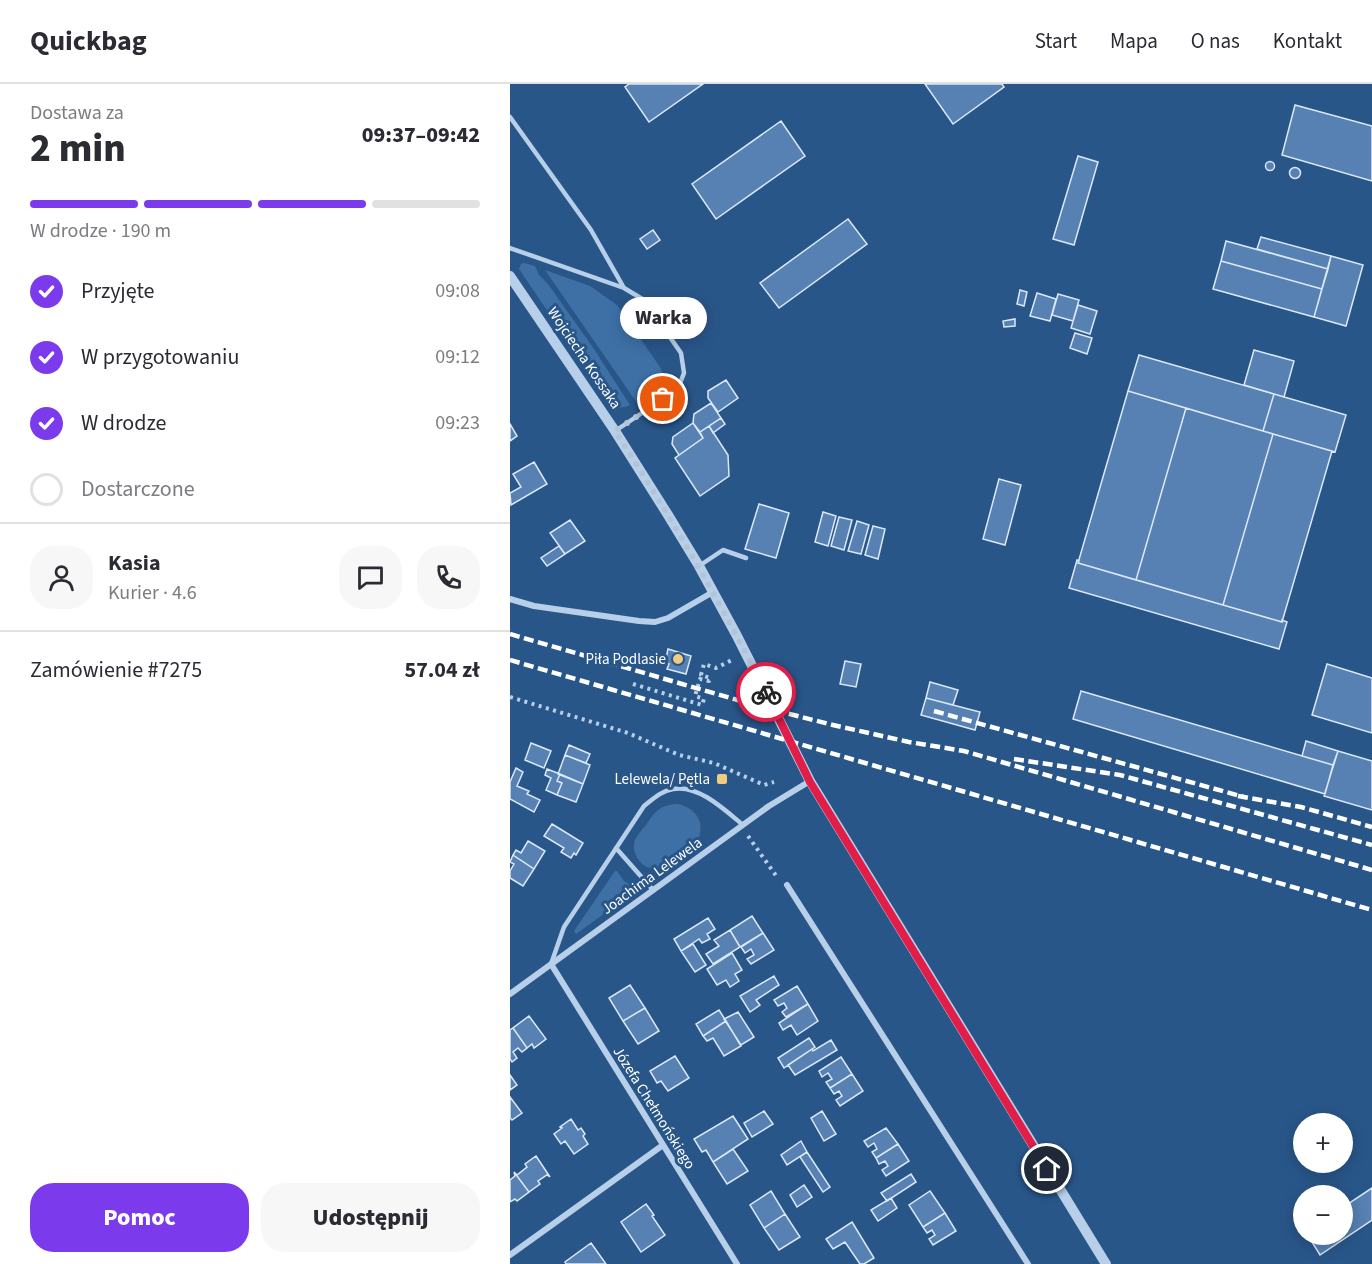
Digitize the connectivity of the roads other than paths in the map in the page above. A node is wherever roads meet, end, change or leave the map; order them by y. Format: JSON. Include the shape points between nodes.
{"nodes":[{"id":1,"x":510,"y":117,"type":"edge"},
{"id":2,"x":510,"y":249,"type":"edge"},
{"id":3,"x":510,"y":276,"type":"edge"},
{"id":4,"x":624,"y":288,"type":"junction"},
{"id":5,"x":615,"y":431,"type":"junction"},
{"id":6,"x":746,"y":558,"type":"dead end"},
{"id":7,"x":699,"y":566,"type":"junction"},
{"id":8,"x":713,"y":592,"type":"junction"},
{"id":9,"x":510,"y":599,"type":"edge"},
{"id":10,"x":810,"y":782,"type":"junction"},
{"id":11,"x":743,"y":825,"type":"junction"},
{"id":12,"x":616,"y":848,"type":"junction"},
{"id":13,"x":787,"y":885,"type":"road end"},
{"id":14,"x":653,"y":890,"type":"junction"},
{"id":15,"x":551,"y":964,"type":"junction"},
{"id":16,"x":510,"y":994,"type":"edge"},
{"id":17,"x":663,"y":1145,"type":"junction"},
{"id":18,"x":510,"y":1255,"type":"edge"},
{"id":19,"x":737,"y":1264,"type":"edge"},
{"id":20,"x":1028,"y":1264,"type":"edge"},
{"id":21,"x":1107,"y":1264,"type":"edge"}],
"edges":[{"from":1,"to":4,"type":"lane","via":[[591,230]]},
{"from":2,"to":4,"type":"lane"},
{"from":3,"to":5,"type":"street","name":"Wojciecha Kossaka"},
{"from":4,"to":5,"type":"lane","via":[[644,300],[681,353],[684,373],[679,386]]},
{"from":5,"to":7,"type":"street","name":"Wojciecha Kossaka"},
{"from":6,"to":7,"type":"lane","via":[[723,550]]},
{"from":7,"to":8,"type":"street","name":"Wojciecha Kossaka"},
{"from":8,"to":9,"type":"street","via":[[655,622],[534,606]]},
{"from":8,"to":10,"type":"street","name":"Wojciecha Kossaka"},
{"from":10,"to":11,"type":"street","name":"Joachima Lelewela"},
{"from":10,"to":21,"type":"street","name":"Wojciecha Kossaka"},
{"from":11,"to":12,"type":"lane","via":[[713,801],[694,792],[672,789],[644,806]]},
{"from":11,"to":14,"type":"street","name":"Joachima Lelewela"},
{"from":12,"to":14,"type":"lane"},
{"from":12,"to":15,"type":"lane","via":[[564,927]]},
{"from":13,"to":20,"type":"street"},
{"from":14,"to":15,"type":"street","name":"Joachima Lelewela"},
{"from":15,"to":16,"type":"street","name":"Joachima Lelewela"},
{"from":15,"to":17,"type":"street","name":"Józefa Chełmońskiego"},
{"from":17,"to":18,"type":"street"},
{"from":17,"to":19,"type":"street","name":"Józefa Chełmońskiego"}]}
